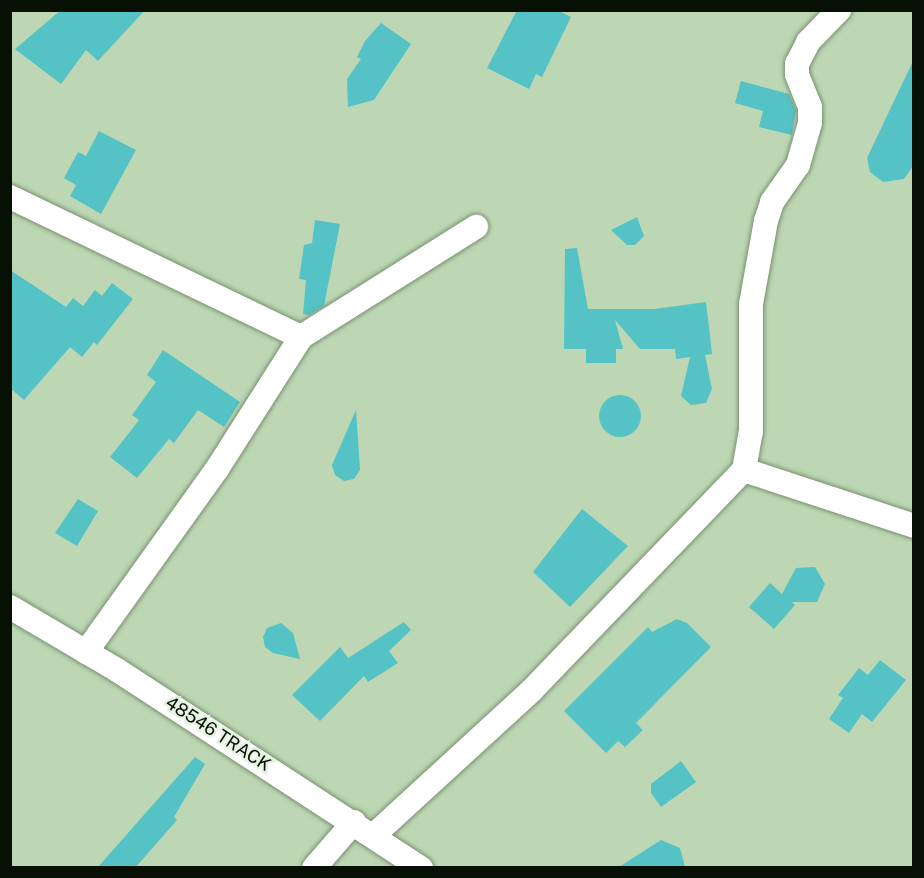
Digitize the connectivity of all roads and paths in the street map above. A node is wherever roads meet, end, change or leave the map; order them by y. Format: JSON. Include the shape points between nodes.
{"nodes":[{"id":1,"x":839,"y":10,"type":"edge"},
{"id":2,"x":10,"y":197,"type":"edge"},
{"id":3,"x":476,"y":227,"type":"dead end"},
{"id":4,"x":301,"y":337,"type":"junction"},
{"id":5,"x":744,"y":470,"type":"junction"},
{"id":6,"x":914,"y":526,"type":"edge"},
{"id":7,"x":10,"y":607,"type":"edge"},
{"id":8,"x":86,"y":652,"type":"junction"},
{"id":9,"x":354,"y":822,"type":"junction"},
{"id":10,"x":374,"y":835,"type":"junction"},
{"id":11,"x":314,"y":867,"type":"edge"},
{"id":12,"x":421,"y":867,"type":"edge"}],
"edges":[{"from":1,"to":5,"type":"street","via":[[808,42],[797,64],[810,107],[810,123],[798,165],[772,202],[766,221],[751,304],[751,432]]},
{"from":2,"to":4,"type":"street"},
{"from":3,"to":4,"type":"street"},
{"from":4,"to":8,"type":"street","via":[[217,469]]},
{"from":5,"to":6,"type":"street"},
{"from":5,"to":10,"type":"street","via":[[532,690]]},
{"from":7,"to":8,"type":"street","name":"48546 TRACK"},
{"from":8,"to":9,"type":"street","name":"48546 TRACK"},
{"from":9,"to":10,"type":"street","name":"48546 TRACK"},
{"from":9,"to":11,"type":"street"},
{"from":10,"to":12,"type":"street","name":"48546 TRACK"}]}
